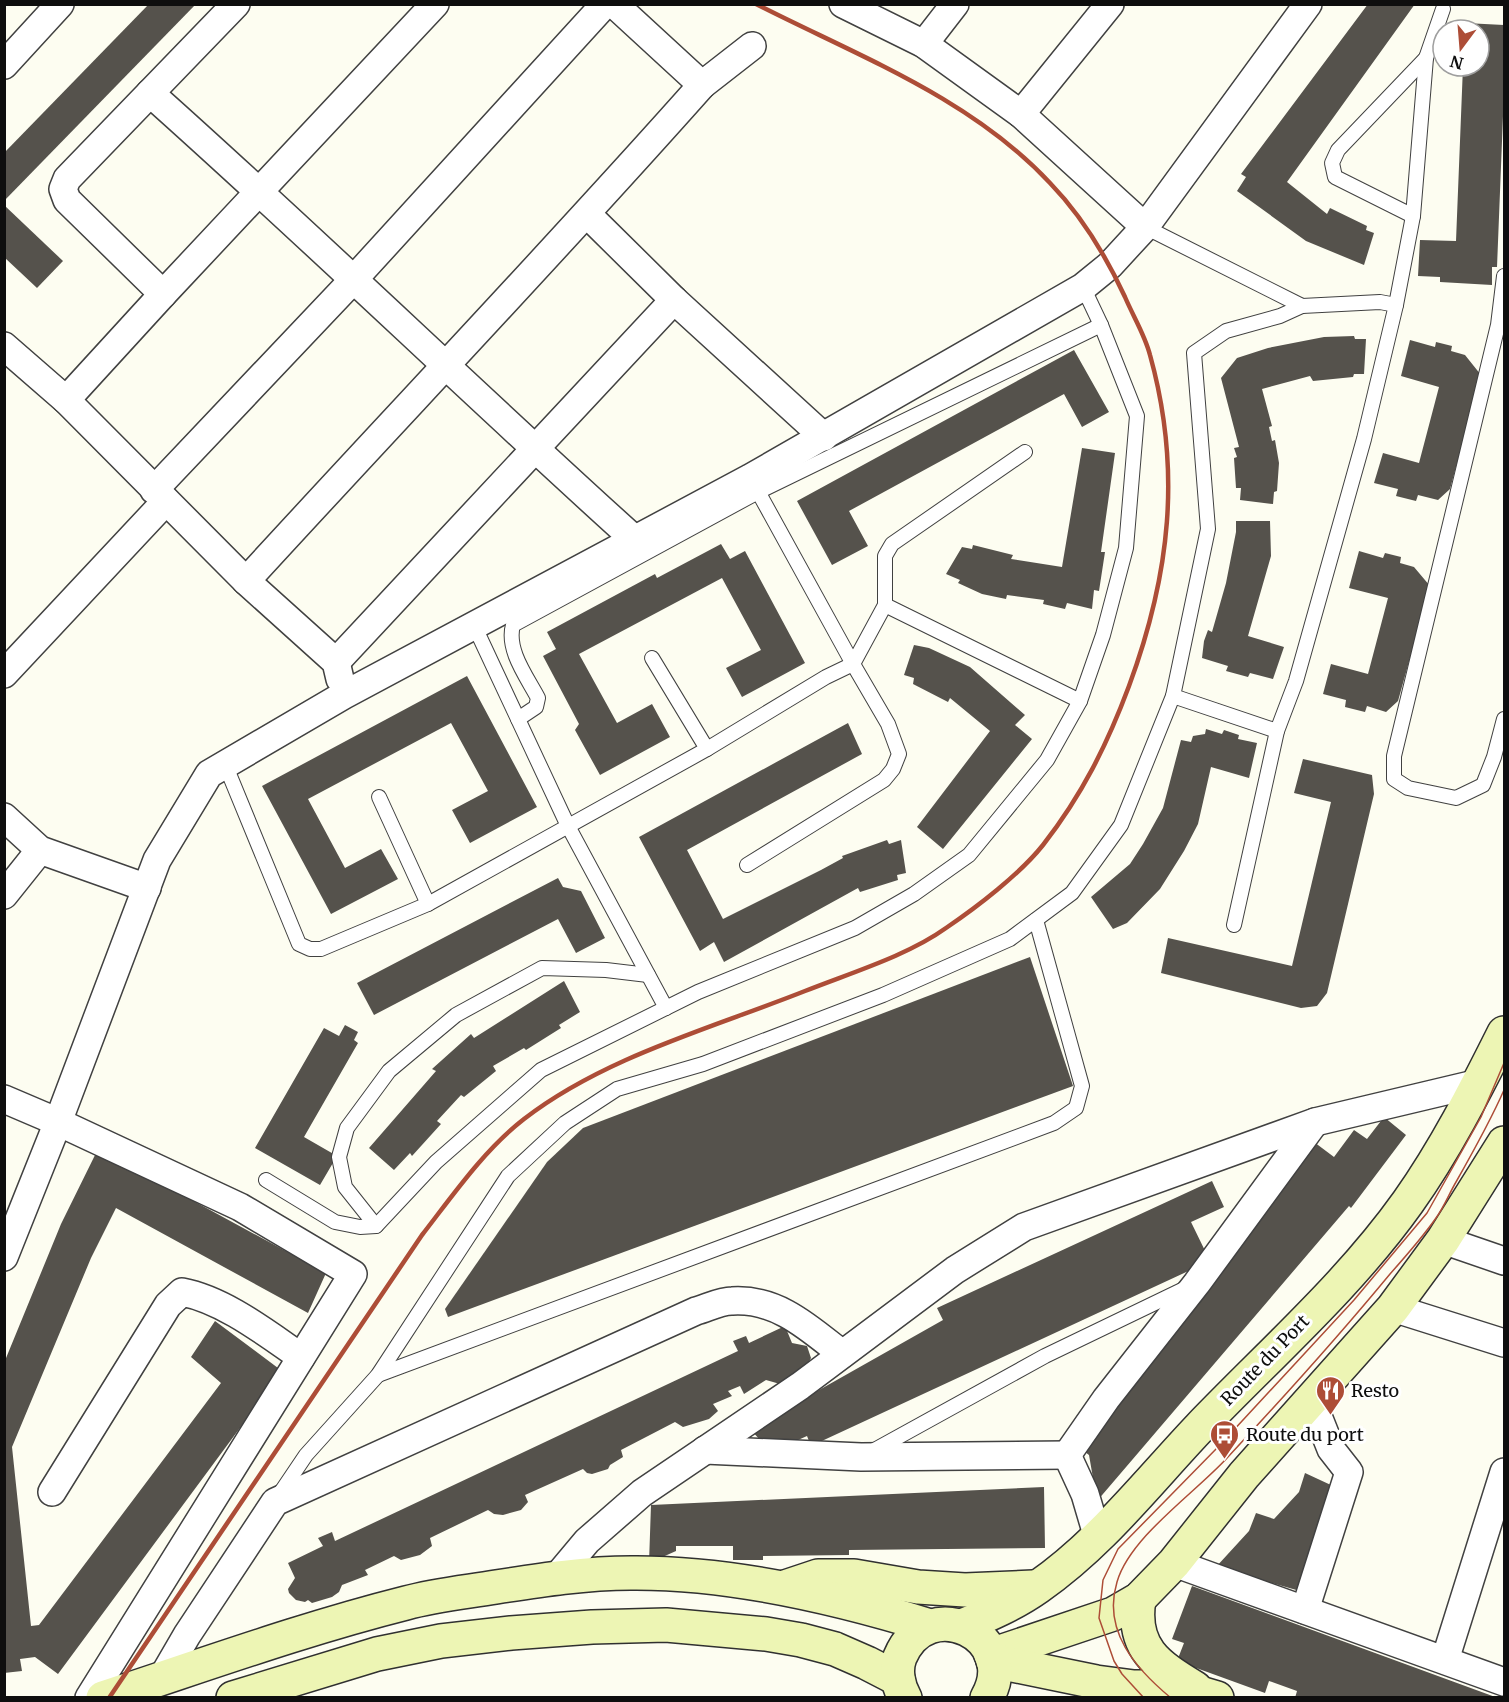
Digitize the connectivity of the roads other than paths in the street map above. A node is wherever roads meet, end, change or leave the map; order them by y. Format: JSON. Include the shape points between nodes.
{"nodes":[{"id":1,"x":60,"y":4,"type":"edge"},
{"id":2,"x":236,"y":4,"type":"edge"},
{"id":3,"x":605,"y":4,"type":"edge"},
{"id":4,"x":614,"y":4,"type":"edge"},
{"id":5,"x":843,"y":4,"type":"edge"},
{"id":6,"x":955,"y":4,"type":"edge"},
{"id":7,"x":1110,"y":4,"type":"edge"},
{"id":8,"x":1308,"y":4,"type":"edge"},
{"id":9,"x":1443,"y":9,"type":"dead end"},
{"id":10,"x":420,"y":10,"type":"edge"},
{"id":11,"x":924,"y":44,"type":"junction"},
{"id":12,"x":752,"y":46,"type":"dead end"},
{"id":13,"x":1426,"y":58,"type":"junction"},
{"id":14,"x":4,"y":65,"type":"edge"},
{"id":15,"x":702,"y":85,"type":"junction"},
{"id":16,"x":150,"y":93,"type":"junction"},
{"id":17,"x":1021,"y":114,"type":"junction"},
{"id":18,"x":261,"y":192,"type":"junction"},
{"id":19,"x":587,"y":214,"type":"junction"},
{"id":20,"x":1413,"y":216,"type":"junction"},
{"id":21,"x":1144,"y":227,"type":"junction"},
{"id":22,"x":1504,"y":276,"type":"edge"},
{"id":23,"x":354,"y":279,"type":"junction"},
{"id":24,"x":1083,"y":287,"type":"junction"},
{"id":25,"x":163,"y":294,"type":"junction"},
{"id":26,"x":674,"y":300,"type":"junction"},
{"id":27,"x":1396,"y":305,"type":"junction"},
{"id":28,"x":1302,"y":306,"type":"junction"},
{"id":29,"x":1101,"y":325,"type":"junction"},
{"id":30,"x":10,"y":363,"type":"edge"},
{"id":31,"x":444,"y":365,"type":"junction"},
{"id":32,"x":66,"y":400,"type":"junction"},
{"id":33,"x":824,"y":437,"type":"junction"},
{"id":34,"x":533,"y":449,"type":"junction"},
{"id":35,"x":1025,"y":452,"type":"dead end"},
{"id":36,"x":754,"y":485,"type":"junction"},
{"id":37,"x":160,"y":496,"type":"junction"},
{"id":38,"x":634,"y":539,"type":"junction"},
{"id":39,"x":246,"y":581,"type":"junction"},
{"id":40,"x":885,"y":605,"type":"junction"},
{"id":41,"x":474,"y":625,"type":"junction"},
{"id":42,"x":652,"y":658,"type":"dead end"},
{"id":43,"x":336,"y":662,"type":"junction"},
{"id":44,"x":853,"y":664,"type":"junction"},
{"id":45,"x":4,"y":674,"type":"edge"},
{"id":46,"x":344,"y":695,"type":"junction"},
{"id":47,"x":1173,"y":696,"type":"junction"},
{"id":48,"x":1080,"y":701,"type":"junction"},
{"id":49,"x":518,"y":719,"type":"junction"},
{"id":50,"x":1504,"y":719,"type":"edge"},
{"id":51,"x":1277,"y":731,"type":"junction"},
{"id":52,"x":707,"y":749,"type":"junction"},
{"id":53,"x":225,"y":764,"type":"junction"},
{"id":54,"x":379,"y":797,"type":"dead end"},
{"id":55,"x":4,"y":818,"type":"edge"},
{"id":56,"x":568,"y":826,"type":"junction"},
{"id":57,"x":40,"y":850,"type":"junction"},
{"id":58,"x":747,"y":865,"type":"dead end"},
{"id":59,"x":147,"y":888,"type":"junction"},
{"id":60,"x":4,"y":895,"type":"edge"},
{"id":61,"x":428,"y":904,"type":"junction"},
{"id":62,"x":1036,"y":920,"type":"junction"},
{"id":63,"x":1234,"y":925,"type":"dead end"},
{"id":64,"x":648,"y":975,"type":"junction"},
{"id":65,"x":666,"y":1008,"type":"junction"},
{"id":66,"x":1504,"y":1034,"type":"edge"},
{"id":67,"x":1479,"y":1083,"type":"junction"},
{"id":68,"x":4,"y":1099,"type":"edge"},
{"id":69,"x":58,"y":1122,"type":"junction"},
{"id":70,"x":1315,"y":1122,"type":"junction"},
{"id":71,"x":1504,"y":1143,"type":"edge"},
{"id":72,"x":266,"y":1180,"type":"dead end"},
{"id":73,"x":376,"y":1226,"type":"junction"},
{"id":74,"x":1443,"y":1240,"type":"junction"},
{"id":75,"x":4,"y":1257,"type":"edge"},
{"id":76,"x":1504,"y":1261,"type":"edge"},
{"id":77,"x":1197,"y":1283,"type":"junction"},
{"id":78,"x":1393,"y":1308,"type":"junction"},
{"id":79,"x":1504,"y":1343,"type":"edge"},
{"id":80,"x":842,"y":1354,"type":"junction"},
{"id":81,"x":301,"y":1357,"type":"junction"},
{"id":82,"x":378,"y":1375,"type":"junction"},
{"id":83,"x":1312,"y":1401,"type":"junction"},
{"id":84,"x":705,"y":1450,"type":"junction"},
{"id":85,"x":1067,"y":1455,"type":"junction"},
{"id":86,"x":861,"y":1457,"type":"junction"},
{"id":87,"x":1504,"y":1472,"type":"edge"},
{"id":88,"x":52,"y":1492,"type":"dead end"},
{"id":89,"x":275,"y":1502,"type":"junction"},
{"id":90,"x":1098,"y":1538,"type":"junction"},
{"id":91,"x":1174,"y":1563,"type":"junction"},
{"id":92,"x":556,"y":1578,"type":"junction"},
{"id":93,"x":918,"y":1587,"type":"junction"},
{"id":94,"x":1038,"y":1587,"type":"junction"},
{"id":95,"x":780,"y":1588,"type":"junction"},
{"id":96,"x":1139,"y":1599,"type":"junction"},
{"id":97,"x":1305,"y":1610,"type":"junction"},
{"id":98,"x":946,"y":1626,"type":"junction"},
{"id":99,"x":992,"y":1658,"type":"junction"},
{"id":100,"x":1445,"y":1660,"type":"junction"},
{"id":101,"x":162,"y":1678,"type":"junction"},
{"id":102,"x":1504,"y":1682,"type":"edge"},
{"id":103,"x":902,"y":1692,"type":"edge"},
{"id":104,"x":1209,"y":1695,"type":"edge"},
{"id":105,"x":239,"y":1696,"type":"edge"},
{"id":106,"x":89,"y":1698,"type":"edge"},
{"id":107,"x":103,"y":1698,"type":"edge"},
{"id":108,"x":987,"y":1698,"type":"edge"}],
"edges":[{"from":1,"to":14,"type":"street"},
{"from":2,"to":16,"type":"street"},
{"from":3,"to":23,"type":"street"},
{"from":4,"to":15,"type":"street"},
{"from":5,"to":11,"type":"street"},
{"from":6,"to":11,"type":"street"},
{"from":7,"to":17,"type":"street"},
{"from":8,"to":21,"type":"street"},
{"from":9,"to":13,"type":"lane"},
{"from":10,"to":18,"type":"street"},
{"from":11,"to":17,"type":"street"},
{"from":12,"to":15,"type":"street"},
{"from":13,"to":20,"type":"lane"},
{"from":13,"to":20,"type":"lane","via":[[1338,150],[1332,163],[1335,177]]},
{"from":15,"to":19,"type":"street"},
{"from":16,"to":18,"type":"street"},
{"from":16,"to":25,"type":"street","via":[[67,179],[63,189],[67,200]]},
{"from":17,"to":21,"type":"street"},
{"from":18,"to":23,"type":"street"},
{"from":18,"to":25,"type":"street"},
{"from":19,"to":26,"type":"street"},
{"from":19,"to":31,"type":"street"},
{"from":20,"to":27,"type":"lane"},
{"from":21,"to":24,"type":"street","via":[[1110,265]]},
{"from":21,"to":28,"type":"lane"},
{"from":22,"to":50,"type":"lane","via":[[1498,324],[1394,756],[1394,779],[1408,788],[1456,798],[1483,785]]},
{"from":23,"to":31,"type":"street"},
{"from":23,"to":37,"type":"street"},
{"from":24,"to":29,"type":"lane"},
{"from":24,"to":33,"type":"street"},
{"from":25,"to":32,"type":"street"},
{"from":26,"to":33,"type":"street"},
{"from":26,"to":34,"type":"street"},
{"from":27,"to":28,"type":"lane","via":[[1380,302]]},
{"from":27,"to":51,"type":"lane","via":[[1364,438],[1296,681]]},
{"from":28,"to":47,"type":"lane","via":[[1226,332],[1194,353],[1208,529]]},
{"from":29,"to":36,"type":"lane"},
{"from":29,"to":48,"type":"lane","via":[[1137,416],[1126,548],[1103,635]]},
{"from":30,"to":32,"type":"street"},
{"from":31,"to":34,"type":"street"},
{"from":31,"to":39,"type":"street"},
{"from":32,"to":37,"type":"street"},
{"from":33,"to":36,"type":"street"},
{"from":34,"to":38,"type":"street"},
{"from":34,"to":43,"type":"street"},
{"from":35,"to":40,"type":"lane","via":[[892,544],[885,556]]},
{"from":36,"to":38,"type":"street"},
{"from":36,"to":44,"type":"lane"},
{"from":36,"to":49,"type":"lane","via":[[513,625],[510,636],[515,653],[538,698],[536,706]]},
{"from":37,"to":39,"type":"street"},
{"from":37,"to":45,"type":"street"},
{"from":38,"to":41,"type":"street"},
{"from":39,"to":43,"type":"street"},
{"from":40,"to":44,"type":"lane"},
{"from":40,"to":48,"type":"lane"},
{"from":41,"to":46,"type":"street"},
{"from":41,"to":49,"type":"lane"},
{"from":42,"to":52,"type":"lane"},
{"from":43,"to":46,"type":"street"},
{"from":44,"to":52,"type":"lane"},
{"from":44,"to":58,"type":"lane","via":[[888,724],[899,754],[893,769],[884,780]]},
{"from":46,"to":53,"type":"street"},
{"from":47,"to":51,"type":"lane"},
{"from":47,"to":62,"type":"lane","via":[[1121,825],[1072,893]]},
{"from":48,"to":65,"type":"lane","via":[[1047,760],[969,855],[914,894],[855,927]]},
{"from":49,"to":56,"type":"lane"},
{"from":51,"to":63,"type":"lane"},
{"from":52,"to":56,"type":"lane"},
{"from":53,"to":59,"type":"street","via":[[209,774],[158,860]]},
{"from":53,"to":61,"type":"lane","via":[[299,944],[321,949]]},
{"from":54,"to":61,"type":"lane"},
{"from":55,"to":57,"type":"street"},
{"from":56,"to":61,"type":"lane"},
{"from":56,"to":64,"type":"lane"},
{"from":57,"to":59,"type":"street"},
{"from":57,"to":60,"type":"street"},
{"from":59,"to":69,"type":"street"},
{"from":62,"to":82,"type":"lane","via":[[1010,939],[883,995],[703,1064],[617,1089],[565,1123],[508,1176]]},
{"from":62,"to":82,"type":"lane","via":[[1082,1086],[1076,1108],[1054,1123]]},
{"from":64,"to":65,"type":"lane"},
{"from":64,"to":73,"type":"lane","via":[[542,968],[456,1014],[389,1071],[347,1128],[339,1156],[345,1187]]},
{"from":65,"to":73,"type":"lane","via":[[541,1070],[436,1162]]},
{"from":66,"to":67,"type":"main road","name":"Route du Port"},
{"from":67,"to":70,"type":"street"},
{"from":67,"to":90,"type":"main road","name":"Route du Port","via":[[1430,1169],[1380,1239]]},
{"from":68,"to":69,"type":"street"},
{"from":69,"to":75,"type":"street"},
{"from":69,"to":81,"type":"street","via":[[240,1207],[353,1274]]},
{"from":70,"to":77,"type":"street"},
{"from":70,"to":80,"type":"street","via":[[1024,1227],[955,1270]]},
{"from":71,"to":74,"type":"main road"},
{"from":72,"to":73,"type":"lane","via":[[335,1222]]},
{"from":74,"to":76,"type":"street"},
{"from":74,"to":78,"type":"main road"},
{"from":77,"to":85,"type":"street"},
{"from":77,"to":86,"type":"lane","via":[[1045,1356]]},
{"from":78,"to":79,"type":"street"},
{"from":78,"to":83,"type":"main road"},
{"from":80,"to":84,"type":"street"},
{"from":80,"to":89,"type":"street","via":[[797,1318],[767,1304],[731,1300],[696,1311]]},
{"from":81,"to":88,"type":"street","via":[[215,1303],[182,1292],[168,1305]]},
{"from":81,"to":106,"type":"street"},
{"from":82,"to":89,"type":"lane","via":[[306,1455]]},
{"from":83,"to":91,"type":"main road","via":[[1244,1475]]},
{"from":83,"to":97,"type":"street","via":[[1331,1449],[1349,1472]]},
{"from":84,"to":86,"type":"street"},
{"from":84,"to":92,"type":"street","via":[[610,1520],[587,1540]]},
{"from":85,"to":86,"type":"street"},
{"from":85,"to":90,"type":"street","via":[[1085,1494]]},
{"from":87,"to":100,"type":"street"},
{"from":89,"to":101,"type":"street"},
{"from":90,"to":94,"type":"main road","name":"Route du Port"},
{"from":91,"to":96,"type":"main road"},
{"from":91,"to":97,"type":"street"},
{"from":92,"to":95,"type":"main road","via":[[631,1573]]},
{"from":92,"to":101,"type":"main road","via":[[408,1602]]},
{"from":93,"to":94,"type":"main road"},
{"from":93,"to":95,"type":"main road","via":[[854,1576],[818,1576]]},
{"from":93,"to":98,"type":"main road","via":[[938,1607]]},
{"from":94,"to":98,"type":"main road","name":"Route du Port","via":[[995,1612]]},
{"from":95,"to":98,"type":"main road"},
{"from":96,"to":99,"type":"main road","via":[[1113,1614]]},
{"from":96,"to":104,"type":"main road","via":[[1137,1624],[1146,1650],[1167,1672]]},
{"from":97,"to":100,"type":"street"},
{"from":98,"to":99,"type":"main road","via":[[974,1633]]},
{"from":98,"to":103,"type":"main road","name":"Route du Port","via":[[915,1635],[904,1647],[898,1662]]},
{"from":99,"to":104,"type":"main road","via":[[1096,1682],[1180,1688]]},
{"from":99,"to":108,"type":"main road","via":[[994,1675]]},
{"from":100,"to":102,"type":"street"},
{"from":101,"to":107,"type":"main road"},
{"from":103,"to":105,"type":"main road","via":[[867,1663],[835,1649],[766,1634],[666,1625],[511,1633],[441,1641],[376,1654]]}]}
